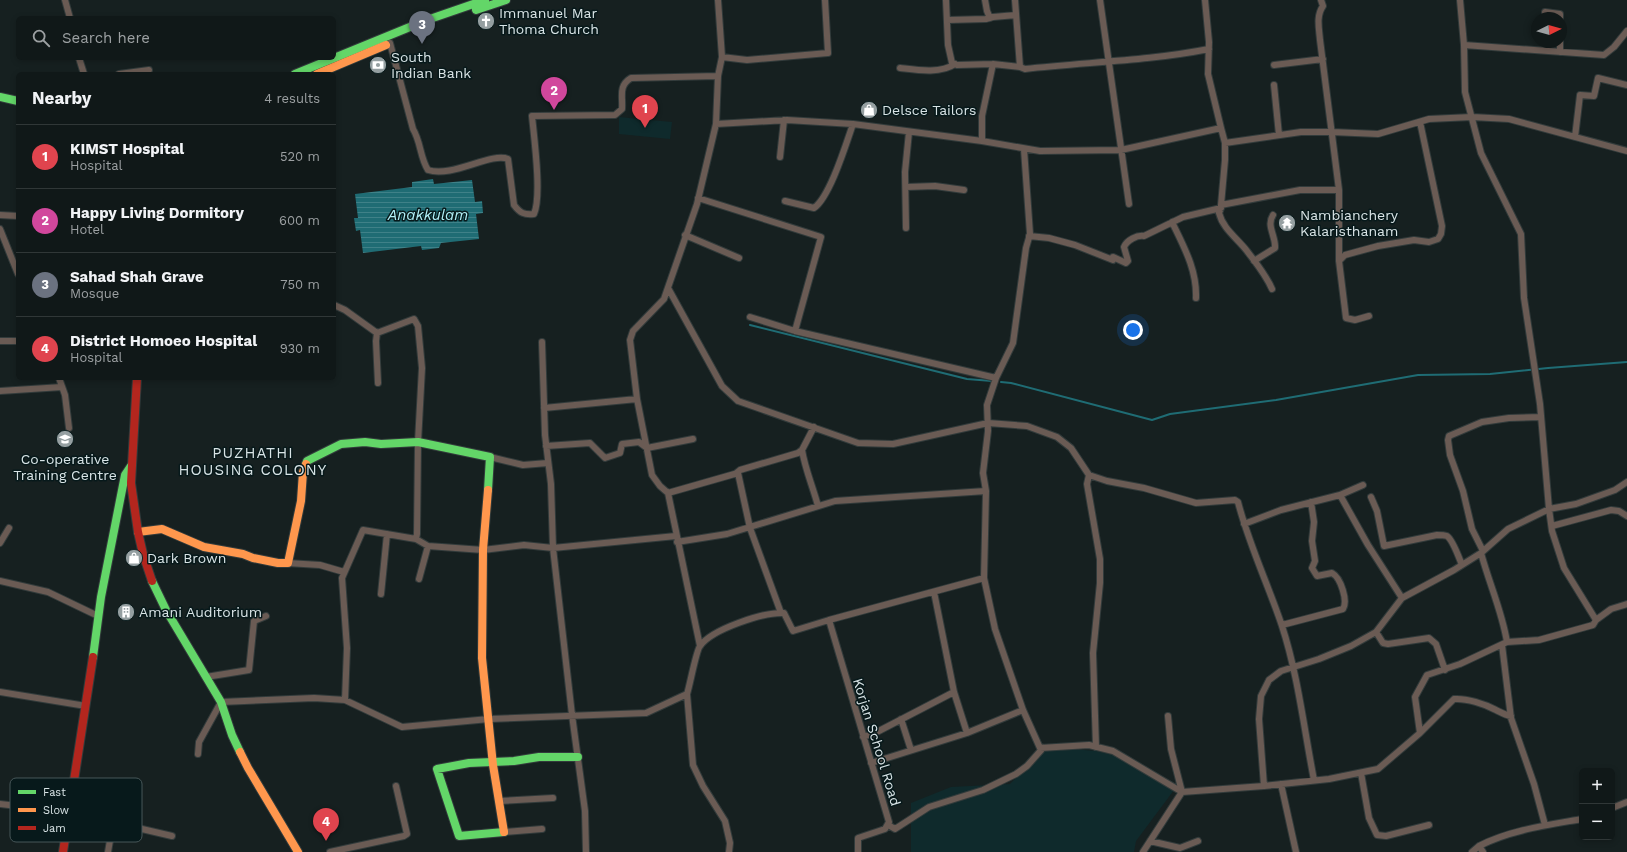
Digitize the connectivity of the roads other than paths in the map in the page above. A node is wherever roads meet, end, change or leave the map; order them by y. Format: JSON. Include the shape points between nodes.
{"nodes":[{"id":1,"x":65,"y":0,"type":"edge"},
{"id":2,"x":485,"y":0,"type":"edge"},
{"id":3,"x":506,"y":0,"type":"edge"},
{"id":4,"x":718,"y":0,"type":"edge"},
{"id":5,"x":825,"y":0,"type":"edge"},
{"id":6,"x":946,"y":0,"type":"edge"},
{"id":7,"x":985,"y":0,"type":"edge"},
{"id":8,"x":1015,"y":0,"type":"edge"},
{"id":9,"x":1100,"y":0,"type":"edge"},
{"id":10,"x":1205,"y":0,"type":"edge"},
{"id":11,"x":1321,"y":0,"type":"edge"},
{"id":12,"x":1460,"y":0,"type":"edge"},
{"id":13,"x":1016,"y":15,"type":"junction"},
{"id":14,"x":69,"y":16,"type":"edge"},
{"id":15,"x":990,"y":18,"type":"junction"},
{"id":16,"x":947,"y":20,"type":"junction"},
{"id":17,"x":1627,"y":30,"type":"edge"},
{"id":18,"x":390,"y":43,"type":"junction"},
{"id":19,"x":1464,"y":45,"type":"junction"},
{"id":20,"x":1560,"y":48,"type":"edge"},
{"id":21,"x":1209,"y":49,"type":"junction"},
{"id":22,"x":1560,"y":52,"type":"junction"},
{"id":23,"x":336,"y":57,"type":"edge"},
{"id":24,"x":722,"y":57,"type":"junction"},
{"id":25,"x":1323,"y":59,"type":"junction"},
{"id":26,"x":80,"y":60,"type":"edge"},
{"id":27,"x":329,"y":60,"type":"edge"},
{"id":28,"x":1109,"y":62,"type":"junction"},
{"id":29,"x":955,"y":64,"type":"junction"},
{"id":30,"x":993,"y":64,"type":"junction"},
{"id":31,"x":1274,"y":65,"type":"dead end"},
{"id":32,"x":1020,"y":66,"type":"junction"},
{"id":33,"x":900,"y":68,"type":"dead end"},
{"id":34,"x":149,"y":70,"type":"dead end"},
{"id":35,"x":83,"y":72,"type":"edge"},
{"id":36,"x":134,"y":72,"type":"edge"},
{"id":37,"x":300,"y":72,"type":"edge"},
{"id":38,"x":322,"y":72,"type":"edge"},
{"id":39,"x":718,"y":76,"type":"junction"},
{"id":40,"x":1274,"y":85,"type":"dead end"},
{"id":41,"x":1627,"y":85,"type":"edge"},
{"id":42,"x":0,"y":90,"type":"edge"},
{"id":43,"x":16,"y":94,"type":"edge"},
{"id":44,"x":0,"y":97,"type":"edge"},
{"id":45,"x":16,"y":101,"type":"edge"},
{"id":46,"x":1472,"y":117,"type":"junction"},
{"id":47,"x":784,"y":120,"type":"junction"},
{"id":48,"x":1420,"y":122,"type":"junction"},
{"id":49,"x":716,"y":124,"type":"junction"},
{"id":50,"x":853,"y":124,"type":"junction"},
{"id":51,"x":1221,"y":128,"type":"junction"},
{"id":52,"x":908,"y":132,"type":"junction"},
{"id":53,"x":1332,"y":132,"type":"junction"},
{"id":54,"x":1279,"y":135,"type":"junction"},
{"id":55,"x":1575,"y":137,"type":"junction"},
{"id":56,"x":982,"y":141,"type":"junction"},
{"id":57,"x":1225,"y":143,"type":"junction"},
{"id":58,"x":1024,"y":148,"type":"junction"},
{"id":59,"x":1121,"y":150,"type":"junction"},
{"id":60,"x":1627,"y":151,"type":"edge"},
{"id":61,"x":780,"y":157,"type":"dead end"},
{"id":62,"x":906,"y":187,"type":"junction"},
{"id":63,"x":964,"y":190,"type":"dead end"},
{"id":64,"x":1339,"y":190,"type":"junction"},
{"id":65,"x":698,"y":198,"type":"junction"},
{"id":66,"x":785,"y":200,"type":"dead end"},
{"id":67,"x":1129,"y":204,"type":"dead end"},
{"id":68,"x":1221,"y":206,"type":"junction"},
{"id":69,"x":0,"y":215,"type":"edge"},
{"id":70,"x":1273,"y":215,"type":"dead end"},
{"id":71,"x":16,"y":216,"type":"edge"},
{"id":72,"x":1172,"y":222,"type":"junction"},
{"id":73,"x":906,"y":228,"type":"dead end"},
{"id":74,"x":0,"y":229,"type":"edge"},
{"id":75,"x":685,"y":235,"type":"junction"},
{"id":76,"x":1029,"y":236,"type":"junction"},
{"id":77,"x":739,"y":258,"type":"dead end"},
{"id":78,"x":1254,"y":261,"type":"junction"},
{"id":79,"x":1339,"y":261,"type":"junction"},
{"id":80,"x":16,"y":269,"type":"edge"},
{"id":81,"x":668,"y":288,"type":"junction"},
{"id":82,"x":1272,"y":289,"type":"dead end"},
{"id":83,"x":1196,"y":298,"type":"dead end"},
{"id":84,"x":336,"y":305,"type":"edge"},
{"id":85,"x":1369,"y":316,"type":"dead end"},
{"id":86,"x":750,"y":317,"type":"dead end"},
{"id":87,"x":795,"y":331,"type":"junction"},
{"id":88,"x":377,"y":333,"type":"junction"},
{"id":89,"x":0,"y":341,"type":"edge"},
{"id":90,"x":16,"y":341,"type":"edge"},
{"id":91,"x":542,"y":342,"type":"dead end"},
{"id":92,"x":996,"y":378,"type":"junction"},
{"id":93,"x":60,"y":380,"type":"edge"},
{"id":94,"x":137,"y":380,"type":"edge"},
{"id":95,"x":378,"y":383,"type":"dead end"},
{"id":96,"x":62,"y":387,"type":"junction"},
{"id":97,"x":0,"y":391,"type":"edge"},
{"id":98,"x":637,"y":399,"type":"junction"},
{"id":99,"x":544,"y":408,"type":"junction"},
{"id":100,"x":1542,"y":417,"type":"junction"},
{"id":101,"x":988,"y":423,"type":"junction"},
{"id":102,"x":814,"y":427,"type":"junction"},
{"id":103,"x":70,"y":428,"type":"dead end"},
{"id":104,"x":693,"y":439,"type":"dead end"},
{"id":105,"x":418,"y":442,"type":"junction"},
{"id":106,"x":546,"y":446,"type":"junction"},
{"id":107,"x":647,"y":448,"type":"junction"},
{"id":108,"x":802,"y":450,"type":"junction"},
{"id":109,"x":490,"y":457,"type":"junction"},
{"id":110,"x":548,"y":464,"type":"junction"},
{"id":111,"x":131,"y":465,"type":"junction"},
{"id":112,"x":735,"y":474,"type":"junction"},
{"id":113,"x":1089,"y":474,"type":"junction"},
{"id":114,"x":1627,"y":482,"type":"edge"},
{"id":115,"x":1363,"y":485,"type":"dead end"},
{"id":116,"x":986,"y":491,"type":"junction"},
{"id":117,"x":668,"y":493,"type":"junction"},
{"id":118,"x":1340,"y":495,"type":"junction"},
{"id":119,"x":1371,"y":497,"type":"dead end"},
{"id":120,"x":1311,"y":502,"type":"junction"},
{"id":121,"x":818,"y":506,"type":"junction"},
{"id":122,"x":1549,"y":509,"type":"junction"},
{"id":123,"x":1627,"y":516,"type":"edge"},
{"id":124,"x":1244,"y":524,"type":"junction"},
{"id":125,"x":1552,"y":526,"type":"junction"},
{"id":126,"x":10,"y":528,"type":"dead end"},
{"id":127,"x":750,"y":528,"type":"junction"},
{"id":128,"x":138,"y":532,"type":"junction"},
{"id":129,"x":387,"y":534,"type":"junction"},
{"id":130,"x":416,"y":539,"type":"junction"},
{"id":131,"x":676,"y":539,"type":"junction"},
{"id":132,"x":0,"y":543,"type":"edge"},
{"id":133,"x":428,"y":546,"type":"junction"},
{"id":134,"x":553,"y":548,"type":"junction"},
{"id":135,"x":483,"y":550,"type":"junction"},
{"id":136,"x":1482,"y":552,"type":"junction"},
{"id":137,"x":286,"y":563,"type":"junction"},
{"id":138,"x":1462,"y":565,"type":"junction"},
{"id":139,"x":344,"y":572,"type":"junction"},
{"id":140,"x":984,"y":578,"type":"junction"},
{"id":141,"x":419,"y":579,"type":"dead end"},
{"id":142,"x":0,"y":581,"type":"edge"},
{"id":143,"x":934,"y":592,"type":"junction"},
{"id":144,"x":381,"y":594,"type":"dead end"},
{"id":145,"x":1402,"y":598,"type":"junction"},
{"id":146,"x":1627,"y":604,"type":"edge"},
{"id":147,"x":781,"y":613,"type":"junction"},
{"id":148,"x":98,"y":616,"type":"junction"},
{"id":149,"x":266,"y":616,"type":"dead end"},
{"id":150,"x":829,"y":620,"type":"junction"},
{"id":151,"x":1596,"y":620,"type":"junction"},
{"id":152,"x":1282,"y":625,"type":"junction"},
{"id":153,"x":1376,"y":632,"type":"junction"},
{"id":154,"x":1505,"y":644,"type":"junction"},
{"id":155,"x":700,"y":646,"type":"junction"},
{"id":156,"x":1294,"y":666,"type":"junction"},
{"id":157,"x":1445,"y":670,"type":"junction"},
{"id":158,"x":206,"y":677,"type":"junction"},
{"id":159,"x":0,"y":692,"type":"edge"},
{"id":160,"x":954,"y":692,"type":"junction"},
{"id":161,"x":688,"y":694,"type":"junction"},
{"id":162,"x":345,"y":700,"type":"junction"},
{"id":163,"x":221,"y":702,"type":"junction"},
{"id":164,"x":86,"y":706,"type":"junction"},
{"id":165,"x":1023,"y":710,"type":"junction"},
{"id":166,"x":572,"y":715,"type":"junction"},
{"id":167,"x":1168,"y":716,"type":"dead end"},
{"id":168,"x":1511,"y":716,"type":"junction"},
{"id":169,"x":489,"y":719,"type":"junction"},
{"id":170,"x":901,"y":719,"type":"junction"},
{"id":171,"x":967,"y":733,"type":"junction"},
{"id":172,"x":1420,"y":733,"type":"junction"},
{"id":173,"x":863,"y":737,"type":"junction"},
{"id":174,"x":1096,"y":747,"type":"junction"},
{"id":175,"x":1043,"y":748,"type":"junction"},
{"id":176,"x":911,"y":750,"type":"junction"},
{"id":177,"x":198,"y":754,"type":"dead end"},
{"id":178,"x":578,"y":757,"type":"junction"},
{"id":179,"x":493,"y":761,"type":"junction"},
{"id":180,"x":870,"y":763,"type":"junction"},
{"id":181,"x":1361,"y":773,"type":"junction"},
{"id":182,"x":74,"y":778,"type":"edge"},
{"id":183,"x":1314,"y":780,"type":"junction"},
{"id":184,"x":1281,"y":784,"type":"junction"},
{"id":185,"x":396,"y":786,"type":"dead end"},
{"id":186,"x":1264,"y":786,"type":"junction"},
{"id":187,"x":1182,"y":792,"type":"junction"},
{"id":188,"x":553,"y":798,"type":"dead end"},
{"id":189,"x":500,"y":801,"type":"junction"},
{"id":190,"x":1627,"y":802,"type":"edge"},
{"id":191,"x":0,"y":804,"type":"edge"},
{"id":192,"x":10,"y":805,"type":"edge"},
{"id":193,"x":1615,"y":807,"type":"edge"},
{"id":194,"x":1579,"y":819,"type":"edge"},
{"id":195,"x":1429,"y":825,"type":"dead end"},
{"id":196,"x":1545,"y":825,"type":"junction"},
{"id":197,"x":890,"y":826,"type":"dead end"},
{"id":198,"x":142,"y":829,"type":"edge"},
{"id":199,"x":542,"y":829,"type":"dead end"},
{"id":200,"x":505,"y":832,"type":"junction"},
{"id":201,"x":172,"y":836,"type":"dead end"},
{"id":202,"x":1150,"y":841,"type":"junction"},
{"id":203,"x":1198,"y":841,"type":"dead end"},
{"id":204,"x":64,"y":842,"type":"edge"},
{"id":205,"x":110,"y":842,"type":"edge"},
{"id":206,"x":1479,"y":846,"type":"junction"},
{"id":207,"x":63,"y":852,"type":"edge"},
{"id":208,"x":108,"y":852,"type":"edge"},
{"id":209,"x":298,"y":852,"type":"edge"},
{"id":210,"x":330,"y":852,"type":"edge"},
{"id":211,"x":586,"y":852,"type":"edge"},
{"id":212,"x":730,"y":852,"type":"edge"},
{"id":213,"x":858,"y":852,"type":"edge"},
{"id":214,"x":1143,"y":852,"type":"edge"},
{"id":215,"x":1296,"y":852,"type":"edge"},
{"id":216,"x":1472,"y":852,"type":"edge"},
{"id":217,"x":1483,"y":852,"type":"edge"}],
"edges":[{"from":1,"to":14,"type":"street"},
{"from":2,"to":23,"type":"main road","via":[[427,20]]},
{"from":3,"to":18,"type":"main road","via":[[418,30]]},
{"from":4,"to":24,"type":"street"},
{"from":5,"to":24,"type":"street","via":[[828,53],[747,60]]},
{"from":6,"to":16,"type":"street"},
{"from":7,"to":15,"type":"street"},
{"from":8,"to":13,"type":"street"},
{"from":9,"to":28,"type":"street"},
{"from":10,"to":21,"type":"street"},
{"from":11,"to":25,"type":"street","via":[[1323,6],[1318,19]]},
{"from":12,"to":19,"type":"street"},
{"from":13,"to":15,"type":"street"},
{"from":13,"to":32,"type":"street"},
{"from":15,"to":16,"type":"street"},
{"from":16,"to":29,"type":"street","via":[[948,45],[952,63]]},
{"from":17,"to":22,"type":"street","via":[[1604,55]]},
{"from":18,"to":38,"type":"main road"},
{"from":18,"to":39,"type":"street","via":[[423,163],[428,170],[451,170],[499,158],[508,159],[514,205],[525,214],[534,214],[537,208],[537,169],[532,116],[615,115],[622,109],[625,82],[631,78]]},
{"from":19,"to":22,"type":"street"},
{"from":19,"to":46,"type":"street","via":[[1465,92]]},
{"from":20,"to":22,"type":"street"},
{"from":21,"to":28,"type":"street"},
{"from":21,"to":51,"type":"street","via":[[1208,74]]},
{"from":24,"to":39,"type":"street"},
{"from":25,"to":31,"type":"street"},
{"from":25,"to":53,"type":"street"},
{"from":26,"to":35,"type":"street"},
{"from":27,"to":37,"type":"main road"},
{"from":28,"to":32,"type":"street","via":[[1026,69]]},
{"from":28,"to":59,"type":"street"},
{"from":29,"to":30,"type":"street"},
{"from":29,"to":33,"type":"street","via":[[947,68],[927,70]]},
{"from":30,"to":32,"type":"street"},
{"from":30,"to":56,"type":"street","via":[[982,116]]},
{"from":34,"to":36,"type":"street"},
{"from":39,"to":49,"type":"street"},
{"from":40,"to":54,"type":"street"},
{"from":41,"to":55,"type":"street","via":[[1598,78],[1594,96],[1580,95]]},
{"from":42,"to":43,"type":"main road"},
{"from":44,"to":45,"type":"main road"},
{"from":46,"to":48,"type":"street","via":[[1429,119]]},
{"from":46,"to":55,"type":"street","via":[[1509,119]]},
{"from":46,"to":100,"type":"street","via":[[1481,153],[1521,234],[1524,298]]},
{"from":47,"to":49,"type":"street"},
{"from":47,"to":50,"type":"street"},
{"from":47,"to":61,"type":"street"},
{"from":48,"to":53,"type":"street","via":[[1378,134]]},
{"from":48,"to":79,"type":"street","via":[[1442,226],[1441,234],[1438,239],[1429,242],[1414,240],[1378,246],[1345,255]]},
{"from":49,"to":65,"type":"street"},
{"from":50,"to":52,"type":"street"},
{"from":50,"to":66,"type":"street","via":[[836,172],[820,204],[814,208]]},
{"from":51,"to":57,"type":"street"},
{"from":51,"to":59,"type":"street"},
{"from":52,"to":56,"type":"street"},
{"from":52,"to":62,"type":"street"},
{"from":53,"to":54,"type":"street"},
{"from":53,"to":64,"type":"street"},
{"from":54,"to":57,"type":"street"},
{"from":55,"to":60,"type":"street"},
{"from":56,"to":58,"type":"street"},
{"from":57,"to":68,"type":"street"},
{"from":58,"to":59,"type":"street","via":[[1040,151]]},
{"from":58,"to":76,"type":"street"},
{"from":59,"to":67,"type":"street"},
{"from":62,"to":63,"type":"street","via":[[935,186]]},
{"from":62,"to":73,"type":"street"},
{"from":64,"to":68,"type":"street","via":[[1300,190]]},
{"from":64,"to":79,"type":"street"},
{"from":65,"to":75,"type":"street"},
{"from":65,"to":87,"type":"street","via":[[821,237]]},
{"from":68,"to":72,"type":"street"},
{"from":68,"to":78,"type":"street","via":[[1219,214],[1224,225]]},
{"from":69,"to":71,"type":"street"},
{"from":70,"to":78,"type":"street","via":[[1270,224],[1275,248]]},
{"from":72,"to":76,"type":"street","via":[[1126,243],[1126,263],[1068,243]]},
{"from":72,"to":83,"type":"street","via":[[1193,269]]},
{"from":74,"to":80,"type":"street"},
{"from":75,"to":77,"type":"street"},
{"from":75,"to":81,"type":"street"},
{"from":76,"to":92,"type":"street","via":[[1013,343]]},
{"from":78,"to":82,"type":"street","via":[[1265,274]]},
{"from":79,"to":85,"type":"street","via":[[1346,318],[1355,320]]},
{"from":81,"to":98,"type":"street","via":[[664,299],[633,331],[630,340]]},
{"from":81,"to":102,"type":"street","via":[[722,386],[738,401]]},
{"from":84,"to":88,"type":"street"},
{"from":86,"to":87,"type":"street"},
{"from":87,"to":92,"type":"street"},
{"from":88,"to":95,"type":"street"},
{"from":88,"to":105,"type":"street","via":[[414,319],[418,326],[422,368]]},
{"from":89,"to":90,"type":"street"},
{"from":91,"to":99,"type":"street"},
{"from":92,"to":101,"type":"street","via":[[987,405]]},
{"from":93,"to":96,"type":"street"},
{"from":94,"to":111,"type":"main road"},
{"from":96,"to":97,"type":"street"},
{"from":96,"to":103,"type":"street"},
{"from":98,"to":99,"type":"street"},
{"from":98,"to":107,"type":"street"},
{"from":99,"to":106,"type":"street"},
{"from":100,"to":122,"type":"street"},
{"from":100,"to":136,"type":"street","via":[[1482,422],[1449,436],[1450,455],[1463,491],[1472,529]]},
{"from":101,"to":102,"type":"street","via":[[893,444],[858,443]]},
{"from":101,"to":113,"type":"street","via":[[1027,426],[1057,437],[1071,448]]},
{"from":101,"to":116,"type":"street","via":[[983,473]]},
{"from":102,"to":108,"type":"street"},
{"from":104,"to":107,"type":"street"},
{"from":105,"to":109,"type":"main road"},
{"from":105,"to":130,"type":"street"},
{"from":105,"to":137,"type":"main road","via":[[341,444],[307,461]]},
{"from":106,"to":107,"type":"street","via":[[590,443],[605,458],[620,453],[622,444],[639,442]]},
{"from":106,"to":110,"type":"street"},
{"from":107,"to":117,"type":"street","via":[[652,474]]},
{"from":108,"to":112,"type":"street","via":[[740,470]]},
{"from":108,"to":121,"type":"street","via":[[804,466]]},
{"from":109,"to":110,"type":"street","via":[[523,465]]},
{"from":109,"to":135,"type":"main road"},
{"from":110,"to":134,"type":"street"},
{"from":111,"to":128,"type":"main road","via":[[130,483]]},
{"from":111,"to":148,"type":"main road","via":[[125,475],[121,492]]},
{"from":112,"to":117,"type":"street"},
{"from":112,"to":127,"type":"street","via":[[738,473]]},
{"from":113,"to":124,"type":"street","via":[[1106,481],[1144,488],[1196,503],[1235,500],[1238,502]]},
{"from":113,"to":174,"type":"street","via":[[1087,484],[1100,559],[1093,653]]},
{"from":114,"to":122,"type":"street","via":[[1615,490],[1576,504]]},
{"from":115,"to":118,"type":"street"},
{"from":116,"to":121,"type":"street","via":[[836,501]]},
{"from":116,"to":140,"type":"street"},
{"from":117,"to":131,"type":"street"},
{"from":118,"to":120,"type":"street"},
{"from":118,"to":145,"type":"street"},
{"from":119,"to":138,"type":"street","via":[[1377,511],[1384,546],[1445,535],[1453,545]]},
{"from":120,"to":124,"type":"street"},
{"from":120,"to":152,"type":"street","via":[[1315,561],[1312,568],[1317,576],[1332,573],[1335,575],[1345,605],[1343,609]]},
{"from":121,"to":127,"type":"street"},
{"from":122,"to":125,"type":"street"},
{"from":122,"to":136,"type":"street","via":[[1508,530]]},
{"from":123,"to":125,"type":"street","via":[[1611,510]]},
{"from":124,"to":152,"type":"street"},
{"from":125,"to":151,"type":"street","via":[[1564,568]]},
{"from":126,"to":132,"type":"street"},
{"from":127,"to":131,"type":"street","via":[[727,534]]},
{"from":127,"to":147,"type":"street"},
{"from":128,"to":137,"type":"main road","via":[[162,529],[204,547]]},
{"from":128,"to":158,"type":"main road","via":[[152,581]]},
{"from":129,"to":130,"type":"street"},
{"from":129,"to":139,"type":"street","via":[[363,530]]},
{"from":129,"to":144,"type":"street"},
{"from":130,"to":133,"type":"street"},
{"from":131,"to":134,"type":"street"},
{"from":131,"to":155,"type":"street"},
{"from":133,"to":135,"type":"street"},
{"from":133,"to":141,"type":"street"},
{"from":134,"to":135,"type":"street","via":[[524,545]]},
{"from":134,"to":166,"type":"street"},
{"from":135,"to":169,"type":"main road","via":[[482,658]]},
{"from":136,"to":138,"type":"street"},
{"from":136,"to":154,"type":"street","via":[[1489,581],[1500,609]]},
{"from":137,"to":139,"type":"street","via":[[320,565]]},
{"from":138,"to":145,"type":"street"},
{"from":139,"to":162,"type":"street","via":[[342,578],[347,648]]},
{"from":140,"to":143,"type":"street"},
{"from":140,"to":165,"type":"street","via":[[995,629]]},
{"from":142,"to":148,"type":"street","via":[[48,592]]},
{"from":143,"to":150,"type":"street"},
{"from":143,"to":160,"type":"street"},
{"from":145,"to":153,"type":"street"},
{"from":146,"to":151,"type":"street","via":[[1611,609]]},
{"from":147,"to":150,"type":"street","via":[[784,613],[793,631]]},
{"from":147,"to":155,"type":"street","via":[[751,618],[730,626]]},
{"from":148,"to":164,"type":"main road"},
{"from":149,"to":158,"type":"street","via":[[254,621],[249,670]]},
{"from":150,"to":173,"type":"street","name":"Korjan School Road"},
{"from":151,"to":154,"type":"street","via":[[1592,625],[1539,640]]},
{"from":152,"to":156,"type":"street"},
{"from":153,"to":156,"type":"street","via":[[1351,646]]},
{"from":153,"to":157,"type":"street","via":[[1383,643],[1388,644],[1429,638],[1436,644]]},
{"from":154,"to":157,"type":"street"},
{"from":154,"to":168,"type":"street"},
{"from":155,"to":161,"type":"street"},
{"from":156,"to":183,"type":"street"},
{"from":156,"to":186,"type":"street","via":[[1268,680],[1261,696],[1259,719]]},
{"from":157,"to":172,"type":"street","via":[[1427,674],[1415,697]]},
{"from":158,"to":163,"type":"main road"},
{"from":159,"to":164,"type":"street"},
{"from":160,"to":170,"type":"street"},
{"from":160,"to":171,"type":"street"},
{"from":161,"to":166,"type":"street","via":[[646,713]]},
{"from":161,"to":212,"type":"street","via":[[693,764],[703,786],[725,821]]},
{"from":162,"to":163,"type":"street","via":[[314,698]]},
{"from":162,"to":169,"type":"street","via":[[402,727]]},
{"from":163,"to":177,"type":"street","via":[[199,742]]},
{"from":163,"to":209,"type":"main road","via":[[248,768]]},
{"from":164,"to":182,"type":"main road"},
{"from":165,"to":171,"type":"street"},
{"from":165,"to":175,"type":"street","via":[[1040,748]]},
{"from":166,"to":169,"type":"street"},
{"from":166,"to":178,"type":"street"},
{"from":167,"to":187,"type":"street","via":[[1171,748]]},
{"from":168,"to":172,"type":"street","via":[[1481,704],[1454,699]]},
{"from":168,"to":196,"type":"street"},
{"from":169,"to":179,"type":"main road"},
{"from":170,"to":173,"type":"street"},
{"from":170,"to":176,"type":"street"},
{"from":171,"to":176,"type":"street"},
{"from":172,"to":181,"type":"street","via":[[1378,770]]},
{"from":173,"to":180,"type":"street","name":"Korjan School Road"},
{"from":174,"to":175,"type":"street","via":[[1089,745]]},
{"from":174,"to":187,"type":"street","via":[[1113,751]]},
{"from":175,"to":197,"type":"street","via":[[1028,766],[1016,774],[983,790],[929,807],[894,829]]},
{"from":176,"to":180,"type":"street"},
{"from":178,"to":179,"type":"main road"},
{"from":178,"to":211,"type":"street","via":[[585,811]]},
{"from":179,"to":189,"type":"main road"},
{"from":179,"to":200,"type":"main road","via":[[437,769],[459,836]]},
{"from":180,"to":213,"type":"street","name":"Korjan School Road","via":[[889,822],[885,830],[858,838]]},
{"from":181,"to":183,"type":"street"},
{"from":181,"to":195,"type":"street","via":[[1369,818],[1377,835],[1386,836]]},
{"from":183,"to":184,"type":"street"},
{"from":184,"to":186,"type":"street"},
{"from":184,"to":215,"type":"street"},
{"from":185,"to":210,"type":"street","via":[[407,834]]},
{"from":186,"to":187,"type":"street"},
{"from":187,"to":202,"type":"street"},
{"from":188,"to":189,"type":"street"},
{"from":189,"to":200,"type":"main road"},
{"from":190,"to":193,"type":"street"},
{"from":191,"to":192,"type":"street"},
{"from":194,"to":196,"type":"street"},
{"from":196,"to":206,"type":"street","via":[[1491,840]]},
{"from":198,"to":201,"type":"street"},
{"from":199,"to":200,"type":"street"},
{"from":202,"to":203,"type":"street","via":[[1180,848]]},
{"from":202,"to":214,"type":"street"},
{"from":204,"to":207,"type":"main road"},
{"from":205,"to":208,"type":"street"},
{"from":206,"to":216,"type":"street"},
{"from":206,"to":217,"type":"street"}]}
